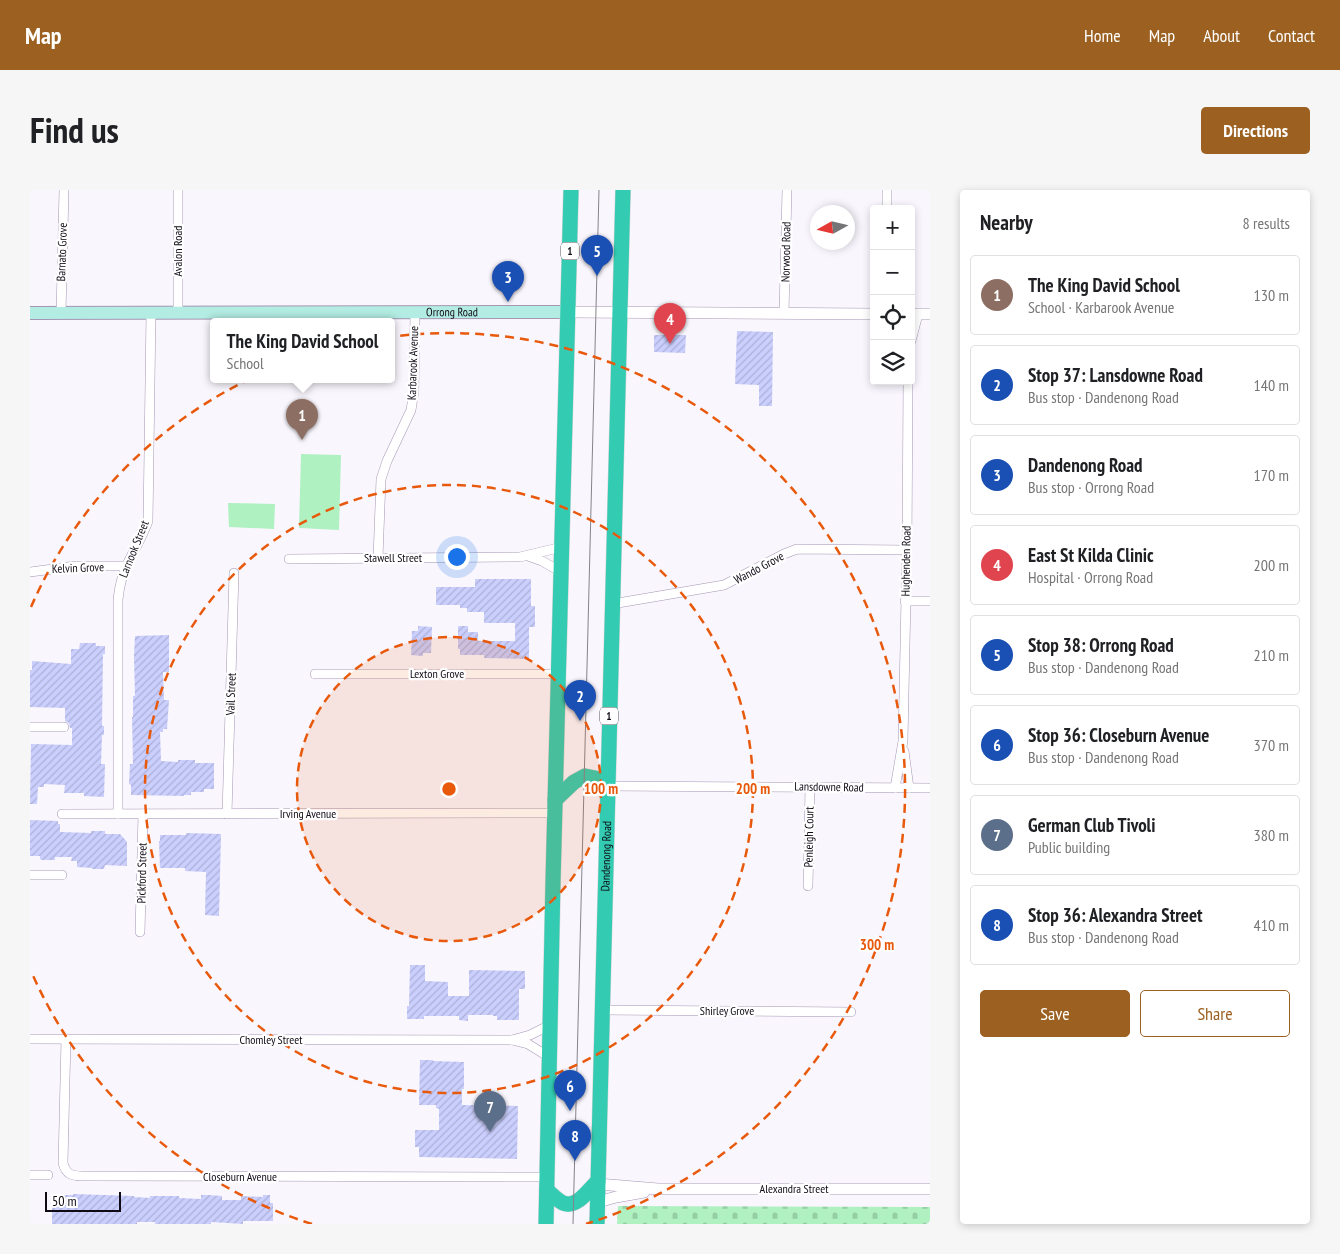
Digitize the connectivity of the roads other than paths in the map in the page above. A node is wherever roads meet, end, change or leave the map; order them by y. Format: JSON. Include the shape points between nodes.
{"nodes":[{"id":1,"x":64,"y":190,"type":"edge"},
{"id":2,"x":178,"y":190,"type":"edge"},
{"id":3,"x":572,"y":190,"type":"edge"},
{"id":4,"x":624,"y":190,"type":"edge"},
{"id":5,"x":787,"y":190,"type":"edge"},
{"id":6,"x":887,"y":190,"type":"edge"},
{"id":7,"x":887,"y":205,"type":"edge"},
{"id":8,"x":415,"y":312,"type":"junction"},
{"id":9,"x":569,"y":312,"type":"junction"},
{"id":10,"x":620,"y":312,"type":"junction"},
{"id":11,"x":60,"y":313,"type":"junction"},
{"id":12,"x":151,"y":313,"type":"junction"},
{"id":13,"x":178,"y":313,"type":"junction"},
{"id":14,"x":784,"y":313,"type":"junction"},
{"id":15,"x":30,"y":314,"type":"edge"},
{"id":16,"x":870,"y":314,"type":"edge"},
{"id":17,"x":915,"y":314,"type":"edge"},
{"id":18,"x":930,"y":314,"type":"edge"},
{"id":19,"x":908,"y":385,"type":"edge"},
{"id":20,"x":562,"y":547,"type":"junction"},
{"id":21,"x":907,"y":550,"type":"junction"},
{"id":22,"x":527,"y":556,"type":"junction"},
{"id":23,"x":378,"y":558,"type":"junction"},
{"id":24,"x":289,"y":559,"type":"dead end"},
{"id":25,"x":126,"y":566,"type":"junction"},
{"id":26,"x":30,"y":572,"type":"edge"},
{"id":27,"x":561,"y":572,"type":"junction"},
{"id":28,"x":234,"y":573,"type":"dead end"},
{"id":29,"x":905,"y":601,"type":"junction"},
{"id":30,"x":930,"y":601,"type":"edge"},
{"id":31,"x":612,"y":604,"type":"junction"},
{"id":32,"x":315,"y":674,"type":"dead end"},
{"id":33,"x":559,"y":674,"type":"junction"},
{"id":34,"x":30,"y":726,"type":"edge"},
{"id":35,"x":64,"y":727,"type":"dead end"},
{"id":36,"x":903,"y":741,"type":"junction"},
{"id":37,"x":608,"y":786,"type":"junction"},
{"id":38,"x":810,"y":787,"type":"junction"},
{"id":39,"x":895,"y":788,"type":"junction"},
{"id":40,"x":909,"y":788,"type":"junction"},
{"id":41,"x":930,"y":788,"type":"edge"},
{"id":42,"x":555,"y":807,"type":"junction"},
{"id":43,"x":62,"y":814,"type":"dead end"},
{"id":44,"x":118,"y":814,"type":"junction"},
{"id":45,"x":143,"y":814,"type":"junction"},
{"id":46,"x":227,"y":814,"type":"junction"},
{"id":47,"x":30,"y":875,"type":"edge"},
{"id":48,"x":62,"y":875,"type":"dead end"},
{"id":49,"x":808,"y":886,"type":"dead end"},
{"id":50,"x":140,"y":932,"type":"dead end"},
{"id":51,"x":602,"y":1010,"type":"junction"},
{"id":52,"x":851,"y":1012,"type":"dead end"},
{"id":53,"x":550,"y":1025,"type":"junction"},
{"id":54,"x":30,"y":1039,"type":"edge"},
{"id":55,"x":66,"y":1039,"type":"junction"},
{"id":56,"x":512,"y":1040,"type":"junction"},
{"id":57,"x":549,"y":1057,"type":"junction"},
{"id":58,"x":30,"y":1175,"type":"edge"},
{"id":59,"x":48,"y":1175,"type":"dead end"},
{"id":60,"x":598,"y":1182,"type":"junction"},
{"id":61,"x":547,"y":1184,"type":"junction"},
{"id":62,"x":658,"y":1189,"type":"junction"},
{"id":63,"x":930,"y":1189,"type":"edge"},
{"id":64,"x":598,"y":1202,"type":"junction"},
{"id":65,"x":546,"y":1224,"type":"edge"},
{"id":66,"x":597,"y":1224,"type":"edge"}],
"edges":[{"from":1,"to":11,"type":"street","name":"Barnato Grove"},
{"from":2,"to":13,"type":"street","name":"Avalon Road"},
{"from":3,"to":9,"type":"highway","number":"1"},
{"from":4,"to":10,"type":"highway","name":"Dandenong Road","number":"1"},
{"from":5,"to":14,"type":"street","name":"Norwood Road"},
{"from":6,"to":7,"type":"street"},
{"from":8,"to":9,"type":"main road","name":"Orrong Road"},
{"from":8,"to":13,"type":"main road","name":"Orrong Road"},
{"from":8,"to":23,"type":"street","name":"Karbarook Avenue","via":[[413,401],[381,479]]},
{"from":9,"to":10,"type":"street","name":"Orrong Road"},
{"from":9,"to":20,"type":"highway","number":"1"},
{"from":10,"to":14,"type":"street","name":"Orrong Road"},
{"from":10,"to":31,"type":"highway","name":"Dandenong Road","number":"1"},
{"from":11,"to":12,"type":"main road","name":"Orrong Road"},
{"from":11,"to":15,"type":"main road","name":"Orrong Road"},
{"from":12,"to":13,"type":"main road","name":"Orrong Road"},
{"from":12,"to":25,"type":"street","name":"Larnook Street","via":[[148,521]]},
{"from":14,"to":16,"type":"street","name":"Orrong Road"},
{"from":17,"to":18,"type":"street"},
{"from":19,"to":21,"type":"street","name":"Hughenden Road"},
{"from":20,"to":22,"type":"street","name":"Stawell Street"},
{"from":20,"to":27,"type":"highway","number":"1"},
{"from":21,"to":29,"type":"street","name":"Hughenden Road"},
{"from":21,"to":31,"type":"street","name":"Wando Grove","via":[[796,549],[724,585]]},
{"from":22,"to":23,"type":"street","name":"Stawell Street"},
{"from":22,"to":27,"type":"street","name":"Stawell Street"},
{"from":23,"to":24,"type":"street","name":"Stawell Street"},
{"from":25,"to":26,"type":"street","name":"Kelvin Grove","via":[[75,566]]},
{"from":25,"to":44,"type":"street","name":"Larnook Street","via":[[118,600]]},
{"from":27,"to":33,"type":"highway","number":"1"},
{"from":28,"to":46,"type":"street","name":"Vail Street"},
{"from":29,"to":30,"type":"street"},
{"from":29,"to":36,"type":"street","name":"Hughenden Road"},
{"from":31,"to":37,"type":"highway","name":"Dandenong Road","number":"1"},
{"from":32,"to":33,"type":"street","name":"Lexton Grove"},
{"from":33,"to":42,"type":"highway","number":"1"},
{"from":34,"to":35,"type":"street"},
{"from":36,"to":39,"type":"street","name":"Hughenden Road"},
{"from":36,"to":40,"type":"street","name":"Hughenden Road"},
{"from":37,"to":38,"type":"street","name":"Lansdowne Road"},
{"from":37,"to":42,"type":"highway","via":[[585,776],[574,782]]},
{"from":37,"to":51,"type":"highway","name":"Dandenong Road","number":"1"},
{"from":38,"to":39,"type":"street","name":"Lansdowne Road"},
{"from":38,"to":49,"type":"street","name":"Penleigh Court"},
{"from":39,"to":40,"type":"street","name":"Lansdowne Road"},
{"from":40,"to":41,"type":"street","name":"Lansdowne Road"},
{"from":42,"to":46,"type":"street","name":"Irving Avenue"},
{"from":42,"to":53,"type":"highway","number":"1"},
{"from":43,"to":44,"type":"street","name":"Irving Avenue"},
{"from":44,"to":45,"type":"street","name":"Irving Avenue"},
{"from":45,"to":46,"type":"street","name":"Irving Avenue"},
{"from":45,"to":50,"type":"street","name":"Pickford Street"},
{"from":47,"to":48,"type":"street"},
{"from":51,"to":52,"type":"street","name":"Shirley Grove"},
{"from":51,"to":60,"type":"highway","name":"Dandenong Road","number":"1"},
{"from":53,"to":56,"type":"street","name":"Chomley Street"},
{"from":53,"to":57,"type":"highway","number":"1"},
{"from":54,"to":55,"type":"street","name":"Chomley Street"},
{"from":55,"to":56,"type":"street","name":"Chomley Street"},
{"from":55,"to":61,"type":"street","name":"Closeburn Avenue","via":[[63,1163],[71,1175]]},
{"from":56,"to":57,"type":"street","name":"Chomley Street","via":[[528,1044]]},
{"from":57,"to":61,"type":"highway","number":"1"},
{"from":58,"to":59,"type":"street"},
{"from":60,"to":61,"type":"highway","via":[[573,1203],[562,1203]]},
{"from":60,"to":62,"type":"street","name":"Alexandra Street"},
{"from":60,"to":64,"type":"highway","name":"Dandenong Road","number":"1"},
{"from":61,"to":65,"type":"highway","number":"1"},
{"from":62,"to":63,"type":"street","name":"Alexandra Street"},
{"from":62,"to":64,"type":"street","name":"Alexandra Street"},
{"from":64,"to":66,"type":"highway","name":"Dandenong Road","number":"1"}]}
